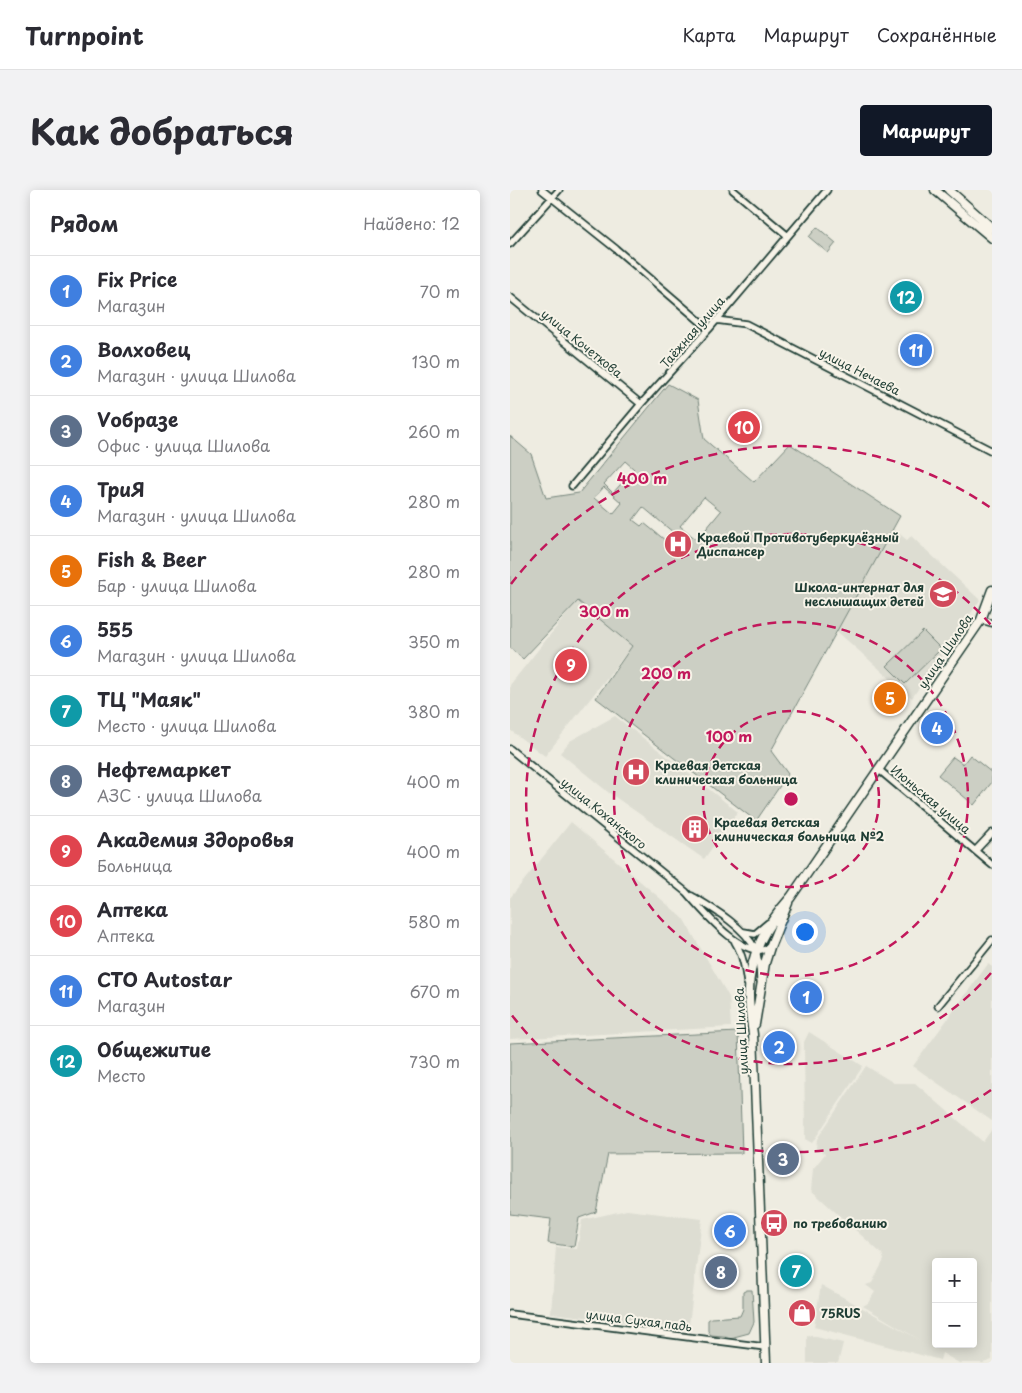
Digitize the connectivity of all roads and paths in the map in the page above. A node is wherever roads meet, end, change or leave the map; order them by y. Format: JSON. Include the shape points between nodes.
{"nodes":[{"id":1,"x":542,"y":190,"type":"edge"},
{"id":2,"x":559,"y":190,"type":"edge"},
{"id":3,"x":733,"y":190,"type":"edge"},
{"id":4,"x":827,"y":190,"type":"edge"},
{"id":5,"x":935,"y":190,"type":"edge"},
{"id":6,"x":949,"y":190,"type":"edge"},
{"id":7,"x":552,"y":198,"type":"junction"},
{"id":8,"x":992,"y":228,"type":"edge"},
{"id":9,"x":788,"y":236,"type":"junction"},
{"id":10,"x":992,"y":238,"type":"edge"},
{"id":11,"x":510,"y":244,"type":"edge"},
{"id":12,"x":510,"y":297,"type":"edge"},
{"id":13,"x":716,"y":320,"type":"junction"},
{"id":14,"x":709,"y":328,"type":"junction"},
{"id":15,"x":641,"y":404,"type":"junction"},
{"id":16,"x":992,"y":451,"type":"edge"},
{"id":17,"x":572,"y":486,"type":"dead end"},
{"id":18,"x":992,"y":590,"type":"edge"},
{"id":19,"x":981,"y":620,"type":"junction"},
{"id":20,"x":992,"y":623,"type":"edge"},
{"id":21,"x":510,"y":749,"type":"edge"},
{"id":22,"x":878,"y":769,"type":"junction"},
{"id":23,"x":992,"y":834,"type":"edge"},
{"id":24,"x":976,"y":850,"type":"junction"},
{"id":25,"x":992,"y":866,"type":"edge"},
{"id":26,"x":686,"y":892,"type":"junction"},
{"id":27,"x":791,"y":897,"type":"junction"},
{"id":28,"x":775,"y":916,"type":"junction"},
{"id":29,"x":741,"y":931,"type":"junction"},
{"id":30,"x":732,"y":936,"type":"junction"},
{"id":31,"x":992,"y":940,"type":"edge"},
{"id":32,"x":770,"y":947,"type":"junction"},
{"id":33,"x":756,"y":951,"type":"junction"},
{"id":34,"x":748,"y":994,"type":"junction"},
{"id":35,"x":760,"y":995,"type":"junction"},
{"id":36,"x":938,"y":1006,"type":"dead end"},
{"id":37,"x":753,"y":1034,"type":"junction"},
{"id":38,"x":510,"y":1314,"type":"edge"},
{"id":39,"x":765,"y":1347,"type":"junction"},
{"id":40,"x":766,"y":1363,"type":"edge"}],
"edges":[{"from":1,"to":7,"type":"street"},
{"from":2,"to":7,"type":"street"},
{"from":3,"to":9,"type":"street"},
{"from":4,"to":9,"type":"street","name":"Таёжная улица"},
{"from":5,"to":10,"type":"main road"},
{"from":6,"to":8,"type":"main road"},
{"from":7,"to":11,"type":"street"},
{"from":7,"to":14,"type":"street"},
{"from":9,"to":13,"type":"street","name":"Таёжная улица"},
{"from":12,"to":15,"type":"street","name":"улица Кочеткова"},
{"from":13,"to":14,"type":"street","name":"Таёжная улица"},
{"from":13,"to":16,"type":"street","name":"улица Нечаева","via":[[746,324]]},
{"from":14,"to":15,"type":"street","name":"Таёжная улица"},
{"from":15,"to":17,"type":"street","name":"Таёжная улица"},
{"from":18,"to":19,"type":"main road","name":"улица Шилова"},
{"from":19,"to":20,"type":"street"},
{"from":19,"to":22,"type":"main road","name":"улица Шилова"},
{"from":21,"to":26,"type":"street","name":"улица Коханского"},
{"from":22,"to":24,"type":"street","name":"Июньская улица"},
{"from":22,"to":27,"type":"main road","name":"улица Шилова"},
{"from":23,"to":24,"type":"street"},
{"from":24,"to":25,"type":"street","name":"Июньская улица"},
{"from":26,"to":29,"type":"street"},
{"from":26,"to":30,"type":"street"},
{"from":27,"to":28,"type":"main road","name":"улица Шилова"},
{"from":27,"to":32,"type":"main road"},
{"from":28,"to":29,"type":"street","via":[[755,934]]},
{"from":28,"to":33,"type":"main road","name":"улица Шилова"},
{"from":29,"to":33,"type":"street"},
{"from":30,"to":33,"type":"street","via":[[745,948]]},
{"from":30,"to":34,"type":"street","via":[[745,966]]},
{"from":31,"to":36,"type":"street"},
{"from":32,"to":33,"type":"street"},
{"from":32,"to":35,"type":"main road"},
{"from":33,"to":34,"type":"main road","name":"улица Шилова"},
{"from":33,"to":35,"type":"street","via":[[760,966]]},
{"from":34,"to":37,"type":"main road","name":"улица Шилова"},
{"from":35,"to":37,"type":"main road"},
{"from":37,"to":39,"type":"main road","name":"улица Шилова"},
{"from":38,"to":39,"type":"street","name":"улица Сухая падь"},
{"from":39,"to":40,"type":"main road","name":"улица Шилова"}]}
